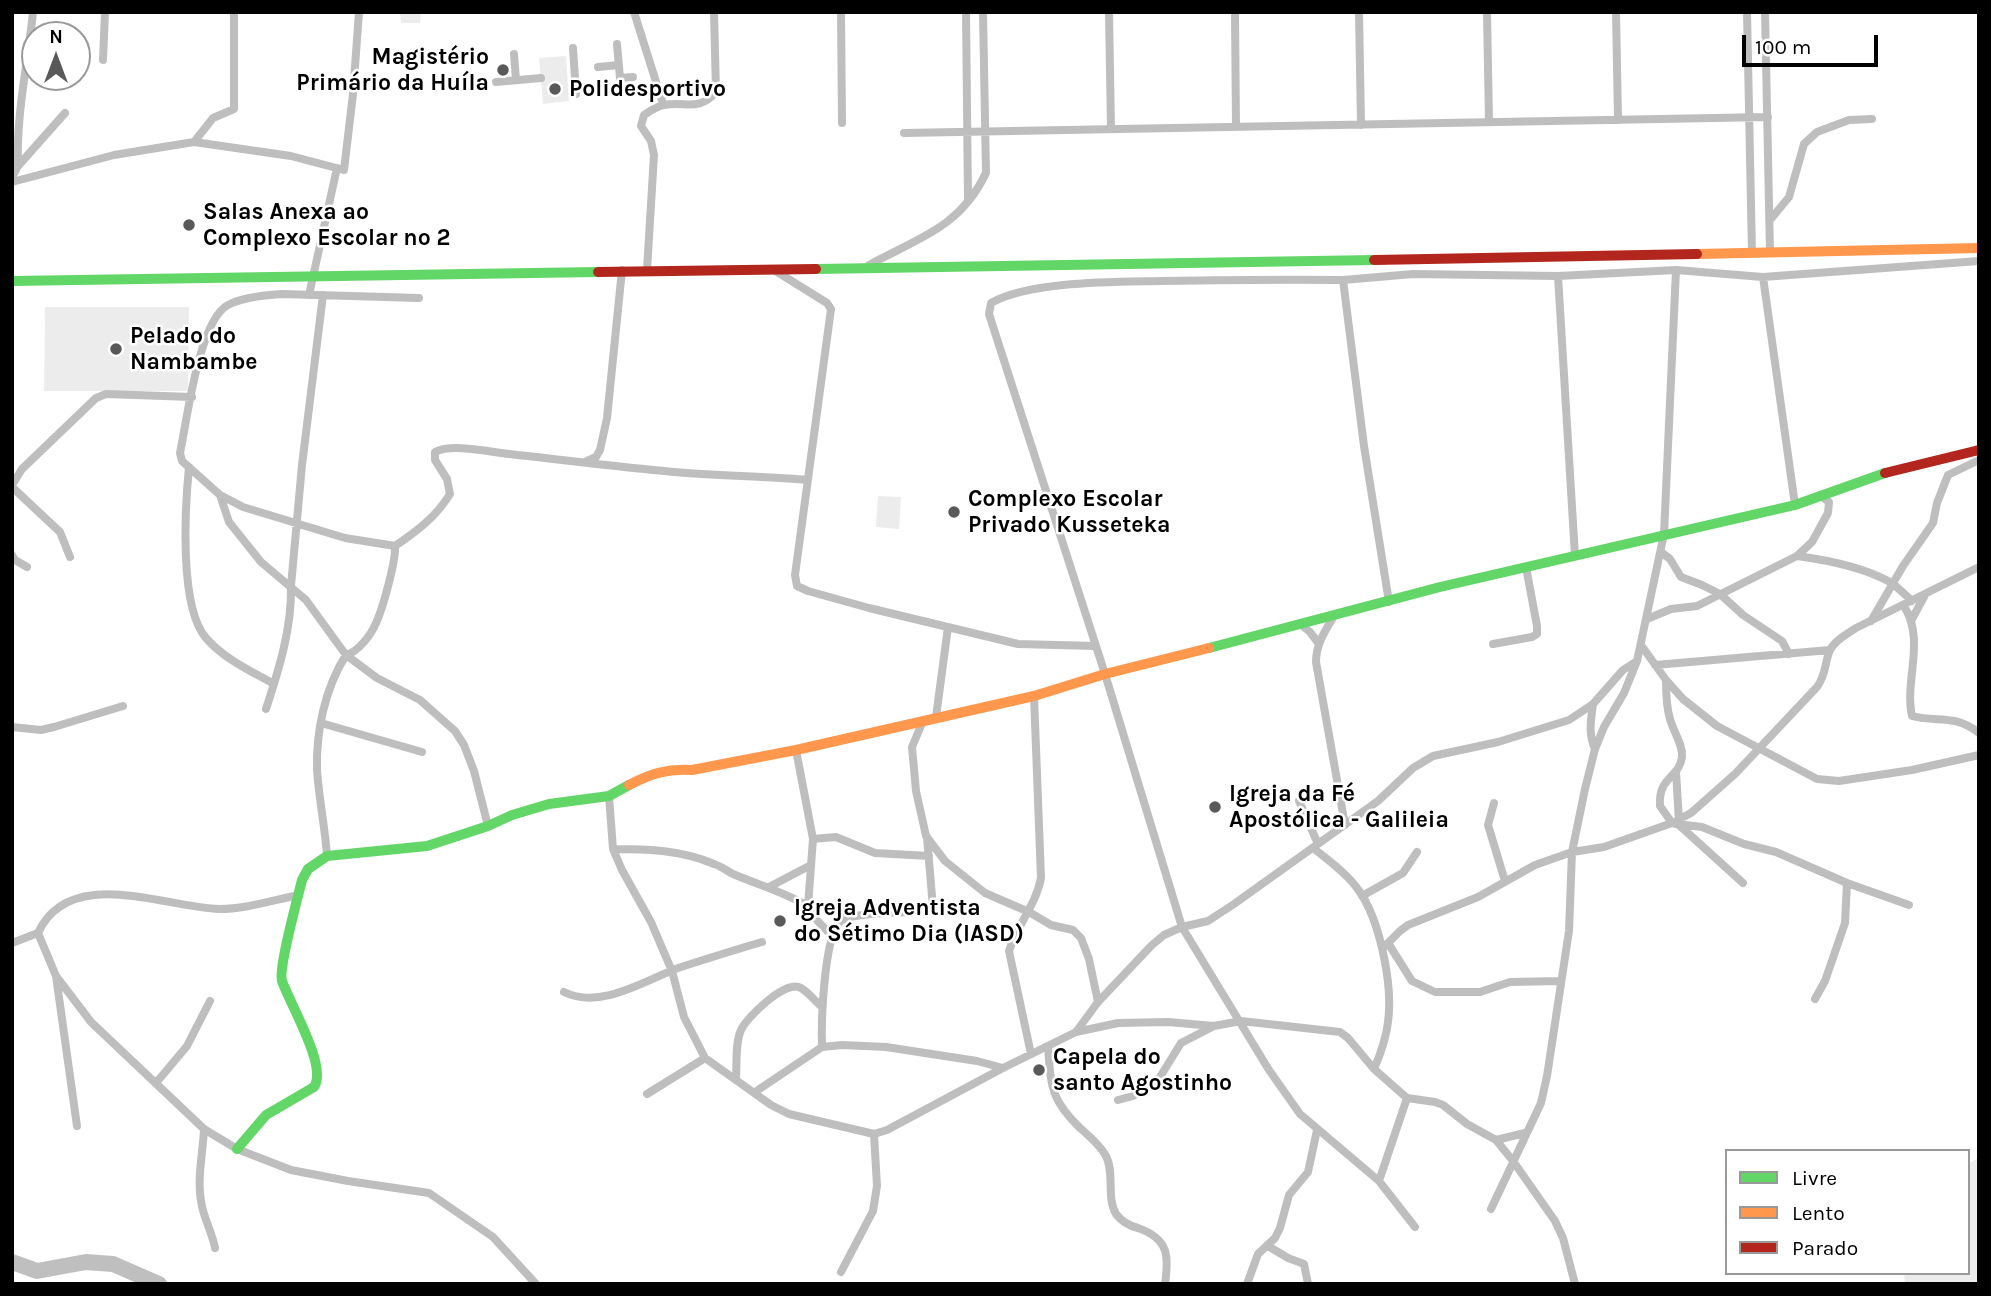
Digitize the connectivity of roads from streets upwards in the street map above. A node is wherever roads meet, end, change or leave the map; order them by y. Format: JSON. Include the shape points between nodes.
{"nodes":[{"id":1,"x":33,"y":12,"type":"edge"},
{"id":2,"x":105,"y":12,"type":"edge"},
{"id":3,"x":234,"y":12,"type":"edge"},
{"id":4,"x":359,"y":12,"type":"edge"},
{"id":5,"x":634,"y":12,"type":"edge"},
{"id":6,"x":714,"y":12,"type":"edge"},
{"id":7,"x":841,"y":12,"type":"edge"},
{"id":8,"x":966,"y":12,"type":"edge"},
{"id":9,"x":983,"y":12,"type":"edge"},
{"id":10,"x":1109,"y":12,"type":"edge"},
{"id":11,"x":1235,"y":12,"type":"edge"},
{"id":12,"x":1359,"y":12,"type":"edge"},
{"id":13,"x":1487,"y":12,"type":"edge"},
{"id":14,"x":1616,"y":12,"type":"edge"},
{"id":15,"x":1747,"y":12,"type":"edge"},
{"id":16,"x":1765,"y":12,"type":"edge"},
{"id":17,"x":617,"y":44,"type":"dead end"},
{"id":18,"x":572,"y":48,"type":"dead end"},
{"id":19,"x":514,"y":54,"type":"dead end"},
{"id":20,"x":103,"y":60,"type":"dead end"},
{"id":21,"x":619,"y":65,"type":"junction"},
{"id":22,"x":598,"y":67,"type":"dead end"},
{"id":23,"x":633,"y":77,"type":"dead end"},
{"id":24,"x":541,"y":78,"type":"dead end"},
{"id":25,"x":516,"y":80,"type":"junction"},
{"id":26,"x":496,"y":82,"type":"dead end"},
{"id":27,"x":576,"y":94,"type":"dead end"},
{"id":28,"x":663,"y":104,"type":"junction"},
{"id":29,"x":65,"y":113,"type":"dead end"},
{"id":30,"x":1749,"y":117,"type":"junction"},
{"id":31,"x":1768,"y":117,"type":"junction"},
{"id":32,"x":1872,"y":119,"type":"dead end"},
{"id":33,"x":1618,"y":120,"type":"junction"},
{"id":34,"x":1489,"y":122,"type":"junction"},
{"id":35,"x":842,"y":123,"type":"dead end"},
{"id":36,"x":1361,"y":125,"type":"junction"},
{"id":37,"x":1236,"y":127,"type":"junction"},
{"id":38,"x":1111,"y":130,"type":"junction"},
{"id":39,"x":967,"y":132,"type":"junction"},
{"id":40,"x":985,"y":132,"type":"junction"},
{"id":41,"x":904,"y":133,"type":"dead end"},
{"id":42,"x":194,"y":142,"type":"junction"},
{"id":43,"x":18,"y":166,"type":"junction"},
{"id":44,"x":337,"y":168,"type":"junction"},
{"id":45,"x":12,"y":177,"type":"edge"},
{"id":46,"x":12,"y":182,"type":"edge"},
{"id":47,"x":968,"y":200,"type":"junction"},
{"id":48,"x":1770,"y":220,"type":"junction"},
{"id":49,"x":1979,"y":248,"type":"edge"},
{"id":50,"x":1752,"y":253,"type":"junction"},
{"id":51,"x":1770,"y":253,"type":"junction"},
{"id":52,"x":1979,"y":261,"type":"edge"},
{"id":53,"x":1086,"y":265,"type":"junction"},
{"id":54,"x":863,"y":268,"type":"junction"},
{"id":55,"x":772,"y":269,"type":"junction"},
{"id":56,"x":622,"y":270,"type":"junction"},
{"id":57,"x":647,"y":270,"type":"junction"},
{"id":58,"x":1676,"y":270,"type":"junction"},
{"id":59,"x":1558,"y":275,"type":"junction"},
{"id":60,"x":312,"y":277,"type":"junction"},
{"id":61,"x":1763,"y":277,"type":"junction"},
{"id":62,"x":1343,"y":280,"type":"junction"},
{"id":63,"x":12,"y":281,"type":"edge"},
{"id":64,"x":1087,"y":283,"type":"junction"},
{"id":65,"x":309,"y":295,"type":"junction"},
{"id":66,"x":323,"y":295,"type":"junction"},
{"id":67,"x":419,"y":298,"type":"dead end"},
{"id":68,"x":192,"y":397,"type":"junction"},
{"id":69,"x":1979,"y":450,"type":"edge"},
{"id":70,"x":1937,"y":459,"type":"junction"},
{"id":71,"x":1979,"y":460,"type":"edge"},
{"id":72,"x":584,"y":462,"type":"junction"},
{"id":73,"x":190,"y":467,"type":"junction"},
{"id":74,"x":1948,"y":475,"type":"junction"},
{"id":75,"x":808,"y":480,"type":"junction"},
{"id":76,"x":12,"y":486,"type":"edge"},
{"id":77,"x":220,"y":495,"type":"junction"},
{"id":78,"x":1820,"y":495,"type":"junction"},
{"id":79,"x":1795,"y":505,"type":"junction"},
{"id":80,"x":297,"y":523,"type":"junction"},
{"id":81,"x":1664,"y":534,"type":"junction"},
{"id":82,"x":1812,"y":542,"type":"junction"},
{"id":83,"x":395,"y":545,"type":"junction"},
{"id":84,"x":1661,"y":552,"type":"junction"},
{"id":85,"x":12,"y":555,"type":"edge"},
{"id":86,"x":1575,"y":555,"type":"junction"},
{"id":87,"x":1797,"y":556,"type":"junction"},
{"id":88,"x":70,"y":557,"type":"dead end"},
{"id":89,"x":1821,"y":559,"type":"junction"},
{"id":90,"x":27,"y":567,"type":"dead end"},
{"id":91,"x":1526,"y":567,"type":"junction"},
{"id":92,"x":1979,"y":567,"type":"edge"},
{"id":93,"x":1892,"y":583,"type":"junction"},
{"id":94,"x":291,"y":586,"type":"junction"},
{"id":95,"x":1720,"y":594,"type":"junction"},
{"id":96,"x":1925,"y":595,"type":"junction"},
{"id":97,"x":1389,"y":602,"type":"junction"},
{"id":98,"x":1908,"y":603,"type":"junction"},
{"id":99,"x":1334,"y":616,"type":"junction"},
{"id":100,"x":1647,"y":619,"type":"junction"},
{"id":101,"x":1912,"y":619,"type":"junction"},
{"id":102,"x":1871,"y":621,"type":"junction"},
{"id":103,"x":1300,"y":624,"type":"junction"},
{"id":104,"x":948,"y":627,"type":"junction"},
{"id":105,"x":1319,"y":644,"type":"junction"},
{"id":106,"x":1493,"y":644,"type":"dead end"},
{"id":107,"x":1641,"y":645,"type":"junction"},
{"id":108,"x":1095,"y":646,"type":"junction"},
{"id":109,"x":1830,"y":650,"type":"junction"},
{"id":110,"x":1789,"y":654,"type":"junction"},
{"id":111,"x":346,"y":656,"type":"junction"},
{"id":112,"x":1637,"y":661,"type":"junction"},
{"id":113,"x":1656,"y":666,"type":"junction"},
{"id":114,"x":1105,"y":674,"type":"junction"},
{"id":115,"x":1666,"y":680,"type":"junction"},
{"id":116,"x":274,"y":684,"type":"junction"},
{"id":117,"x":1034,"y":696,"type":"junction"},
{"id":118,"x":1593,"y":704,"type":"junction"},
{"id":119,"x":123,"y":706,"type":"dead end"},
{"id":120,"x":266,"y":709,"type":"dead end"},
{"id":121,"x":936,"y":717,"type":"junction"},
{"id":122,"x":923,"y":721,"type":"junction"},
{"id":123,"x":321,"y":723,"type":"junction"},
{"id":124,"x":12,"y":727,"type":"edge"},
{"id":125,"x":1979,"y":733,"type":"edge"},
{"id":126,"x":1760,"y":748,"type":"junction"},
{"id":127,"x":1595,"y":749,"type":"junction"},
{"id":128,"x":796,"y":750,"type":"junction"},
{"id":129,"x":422,"y":752,"type":"dead end"},
{"id":130,"x":1979,"y":755,"type":"edge"},
{"id":131,"x":1676,"y":771,"type":"junction"},
{"id":132,"x":609,"y":796,"type":"junction"},
{"id":133,"x":1299,"y":801,"type":"dead end"},
{"id":134,"x":1494,"y":803,"type":"dead end"},
{"id":135,"x":1678,"y":824,"type":"junction"},
{"id":136,"x":1345,"y":825,"type":"junction"},
{"id":137,"x":488,"y":826,"type":"junction"},
{"id":138,"x":926,"y":836,"type":"junction"},
{"id":139,"x":813,"y":839,"type":"junction"},
{"id":140,"x":1316,"y":846,"type":"junction"},
{"id":141,"x":613,"y":849,"type":"junction"},
{"id":142,"x":1417,"y":852,"type":"dead end"},
{"id":143,"x":1572,"y":852,"type":"junction"},
{"id":144,"x":327,"y":856,"type":"junction"},
{"id":145,"x":929,"y":856,"type":"junction"},
{"id":146,"x":811,"y":865,"type":"junction"},
{"id":147,"x":1505,"y":881,"type":"junction"},
{"id":148,"x":1743,"y":883,"type":"dead end"},
{"id":149,"x":1847,"y":883,"type":"junction"},
{"id":150,"x":769,"y":887,"type":"junction"},
{"id":151,"x":299,"y":895,"type":"junction"},
{"id":152,"x":1362,"y":896,"type":"junction"},
{"id":153,"x":1909,"y":905,"type":"dead end"},
{"id":154,"x":808,"y":906,"type":"junction"},
{"id":155,"x":1029,"y":912,"type":"junction"},
{"id":156,"x":1182,"y":927,"type":"junction"},
{"id":157,"x":38,"y":933,"type":"junction"},
{"id":158,"x":834,"y":937,"type":"junction"},
{"id":159,"x":762,"y":942,"type":"dead end"},
{"id":160,"x":12,"y":943,"type":"edge"},
{"id":161,"x":1385,"y":946,"type":"junction"},
{"id":162,"x":672,"y":971,"type":"junction"},
{"id":163,"x":56,"y":976,"type":"junction"},
{"id":164,"x":1561,"y":981,"type":"junction"},
{"id":165,"x":564,"y":992,"type":"dead end"},
{"id":166,"x":1815,"y":999,"type":"dead end"},
{"id":167,"x":210,"y":1001,"type":"dead end"},
{"id":168,"x":1098,"y":1002,"type":"junction"},
{"id":169,"x":821,"y":1006,"type":"junction"},
{"id":170,"x":1241,"y":1021,"type":"junction"},
{"id":171,"x":1214,"y":1026,"type":"junction"},
{"id":172,"x":1076,"y":1032,"type":"junction"},
{"id":173,"x":1048,"y":1046,"type":"junction"},
{"id":174,"x":822,"y":1047,"type":"junction"},
{"id":175,"x":1031,"y":1054,"type":"junction"},
{"id":176,"x":705,"y":1058,"type":"junction"},
{"id":177,"x":1003,"y":1068,"type":"junction"},
{"id":178,"x":1374,"y":1069,"type":"junction"},
{"id":179,"x":736,"y":1079,"type":"junction"},
{"id":180,"x":156,"y":1083,"type":"junction"},
{"id":181,"x":755,"y":1092,"type":"junction"},
{"id":182,"x":647,"y":1094,"type":"dead end"},
{"id":183,"x":1407,"y":1098,"type":"junction"},
{"id":184,"x":1118,"y":1100,"type":"dead end"},
{"id":185,"x":77,"y":1126,"type":"dead end"},
{"id":186,"x":204,"y":1129,"type":"junction"},
{"id":187,"x":1317,"y":1129,"type":"junction"},
{"id":188,"x":1525,"y":1133,"type":"junction"},
{"id":189,"x":874,"y":1134,"type":"junction"},
{"id":190,"x":1496,"y":1140,"type":"junction"},
{"id":191,"x":237,"y":1149,"type":"junction"},
{"id":192,"x":1513,"y":1161,"type":"junction"},
{"id":193,"x":1379,"y":1181,"type":"junction"},
{"id":194,"x":1491,"y":1209,"type":"dead end"},
{"id":195,"x":1415,"y":1227,"type":"dead end"},
{"id":196,"x":1268,"y":1246,"type":"junction"},
{"id":197,"x":215,"y":1248,"type":"dead end"},
{"id":198,"x":841,"y":1272,"type":"dead end"},
{"id":199,"x":536,"y":1284,"type":"edge"},
{"id":200,"x":1165,"y":1284,"type":"edge"},
{"id":201,"x":1247,"y":1284,"type":"edge"},
{"id":202,"x":1308,"y":1284,"type":"edge"},
{"id":203,"x":1575,"y":1284,"type":"edge"}],
"edges":[{"from":1,"to":43,"type":"street","via":[[18,122]]},
{"from":2,"to":20,"type":"street"},
{"from":3,"to":42,"type":"street","via":[[234,109],[214,118]]},
{"from":4,"to":44,"type":"street","via":[[344,170]]},
{"from":5,"to":28,"type":"street"},
{"from":6,"to":28,"type":"street","via":[[716,92],[709,100],[689,106]]},
{"from":7,"to":35,"type":"street"},
{"from":8,"to":39,"type":"street"},
{"from":9,"to":40,"type":"street"},
{"from":10,"to":38,"type":"street"},
{"from":11,"to":37,"type":"street"},
{"from":12,"to":36,"type":"street"},
{"from":13,"to":34,"type":"street"},
{"from":14,"to":33,"type":"street"},
{"from":15,"to":30,"type":"street"},
{"from":16,"to":31,"type":"street"},
{"from":17,"to":21,"type":"street"},
{"from":18,"to":27,"type":"street"},
{"from":19,"to":25,"type":"street"},
{"from":21,"to":22,"type":"street"},
{"from":21,"to":23,"type":"street","via":[[620,78]]},
{"from":24,"to":25,"type":"street"},
{"from":25,"to":26,"type":"street"},
{"from":28,"to":57,"type":"street","via":[[643,115],[642,126],[652,141],[654,155]]},
{"from":29,"to":43,"type":"street"},
{"from":30,"to":31,"type":"street"},
{"from":30,"to":33,"type":"street"},
{"from":30,"to":50,"type":"street"},
{"from":31,"to":48,"type":"street"},
{"from":32,"to":48,"type":"street","via":[[1849,120],[1817,132],[1804,144],[1788,197]]},
{"from":33,"to":34,"type":"street"},
{"from":34,"to":36,"type":"street"},
{"from":36,"to":37,"type":"street"},
{"from":37,"to":38,"type":"street"},
{"from":38,"to":40,"type":"street"},
{"from":39,"to":40,"type":"street"},
{"from":39,"to":41,"type":"street"},
{"from":39,"to":47,"type":"street"},
{"from":40,"to":47,"type":"street","via":[[986,173]]},
{"from":42,"to":44,"type":"street"},
{"from":42,"to":46,"type":"street","via":[[114,155]]},
{"from":43,"to":45,"type":"street"},
{"from":44,"to":60,"type":"street"},
{"from":47,"to":54,"type":"street","via":[[933,233]]},
{"from":48,"to":51,"type":"street"},
{"from":49,"to":51,"type":"street"},
{"from":50,"to":51,"type":"street"},
{"from":50,"to":53,"type":"street"},
{"from":52,"to":61,"type":"street"},
{"from":53,"to":54,"type":"street"},
{"from":53,"to":64,"type":"street"},
{"from":54,"to":55,"type":"street"},
{"from":55,"to":57,"type":"street"},
{"from":55,"to":75,"type":"street","via":[[831,309]]},
{"from":56,"to":57,"type":"street"},
{"from":56,"to":60,"type":"street"},
{"from":56,"to":72,"type":"street","via":[[605,429],[598,454]]},
{"from":58,"to":59,"type":"street"},
{"from":58,"to":61,"type":"street"},
{"from":58,"to":81,"type":"street"},
{"from":59,"to":62,"type":"street","via":[[1413,274]]},
{"from":59,"to":86,"type":"street"},
{"from":60,"to":63,"type":"street"},
{"from":60,"to":65,"type":"street"},
{"from":61,"to":79,"type":"street"},
{"from":62,"to":64,"type":"street"},
{"from":62,"to":97,"type":"street"},
{"from":64,"to":108,"type":"street","via":[[1005,295],[991,303],[989,314]]},
{"from":65,"to":66,"type":"street"},
{"from":65,"to":68,"type":"street","via":[[265,296],[222,309],[200,350]]},
{"from":66,"to":67,"type":"street"},
{"from":66,"to":80,"type":"street"},
{"from":68,"to":73,"type":"street","via":[[180,453],[181,461]]},
{"from":68,"to":76,"type":"street","via":[[106,394],[96,398],[23,469]]},
{"from":69,"to":70,"type":"street"},
{"from":70,"to":74,"type":"street"},
{"from":70,"to":78,"type":"street"},
{"from":71,"to":74,"type":"street"},
{"from":72,"to":75,"type":"street"},
{"from":72,"to":83,"type":"street","via":[[435,452],[450,494],[422,527]]},
{"from":73,"to":77,"type":"street"},
{"from":73,"to":116,"type":"street","via":[[184,520],[190,592],[199,625],[206,638],[232,660]]},
{"from":74,"to":93,"type":"street","via":[[1933,523]]},
{"from":75,"to":104,"type":"street","via":[[797,586]]},
{"from":76,"to":88,"type":"street","via":[[60,532]]},
{"from":77,"to":80,"type":"street"},
{"from":77,"to":94,"type":"street","via":[[229,522],[261,562]]},
{"from":78,"to":79,"type":"street"},
{"from":78,"to":82,"type":"street","via":[[1830,506]]},
{"from":79,"to":81,"type":"street"},
{"from":80,"to":83,"type":"street"},
{"from":80,"to":94,"type":"street"},
{"from":81,"to":84,"type":"street"},
{"from":81,"to":86,"type":"street"},
{"from":82,"to":87,"type":"street"},
{"from":82,"to":89,"type":"street"},
{"from":83,"to":111,"type":"street","via":[[376,624]]},
{"from":84,"to":95,"type":"street","via":[[1681,577]]},
{"from":84,"to":100,"type":"street"},
{"from":85,"to":90,"type":"street"},
{"from":86,"to":91,"type":"street"},
{"from":87,"to":89,"type":"street"},
{"from":87,"to":95,"type":"street"},
{"from":89,"to":93,"type":"street"},
{"from":91,"to":97,"type":"street"},
{"from":91,"to":106,"type":"street","via":[[1537,634]]},
{"from":92,"to":96,"type":"street"},
{"from":93,"to":98,"type":"street"},
{"from":93,"to":102,"type":"street"},
{"from":94,"to":111,"type":"street"},
{"from":94,"to":116,"type":"street"},
{"from":95,"to":100,"type":"street","via":[[1697,606],[1671,609]]},
{"from":95,"to":110,"type":"street","via":[[1782,641]]},
{"from":96,"to":98,"type":"street"},
{"from":96,"to":101,"type":"street"},
{"from":97,"to":99,"type":"street"},
{"from":98,"to":101,"type":"street"},
{"from":98,"to":102,"type":"street"},
{"from":99,"to":103,"type":"street"},
{"from":99,"to":105,"type":"street"},
{"from":100,"to":107,"type":"street"},
{"from":101,"to":125,"type":"street","via":[[1912,716],[1950,718]]},
{"from":102,"to":109,"type":"street"},
{"from":103,"to":105,"type":"street"},
{"from":103,"to":114,"type":"street"},
{"from":104,"to":108,"type":"street","via":[[1018,643]]},
{"from":104,"to":121,"type":"street"},
{"from":105,"to":136,"type":"street","via":[[1316,662]]},
{"from":107,"to":112,"type":"street"},
{"from":107,"to":113,"type":"street"},
{"from":108,"to":114,"type":"street"},
{"from":109,"to":110,"type":"street"},
{"from":109,"to":126,"type":"street","via":[[1825,677]]},
{"from":110,"to":113,"type":"street"},
{"from":111,"to":123,"type":"street","via":[[334,674]]},
{"from":111,"to":137,"type":"street","via":[[420,700],[455,732],[474,771]]},
{"from":112,"to":118,"type":"street"},
{"from":112,"to":127,"type":"street"},
{"from":113,"to":115,"type":"street"},
{"from":114,"to":117,"type":"street"},
{"from":114,"to":156,"type":"street"},
{"from":115,"to":126,"type":"street","via":[[1717,726]]},
{"from":115,"to":131,"type":"street","via":[[1670,720],[1682,749]]},
{"from":116,"to":120,"type":"street"},
{"from":117,"to":121,"type":"street"},
{"from":117,"to":155,"type":"street","via":[[1041,878]]},
{"from":118,"to":127,"type":"street","via":[[1590,739]]},
{"from":118,"to":136,"type":"street","via":[[1569,720],[1433,756]]},
{"from":119,"to":124,"type":"street","via":[[41,730]]},
{"from":121,"to":122,"type":"street"},
{"from":122,"to":128,"type":"street"},
{"from":122,"to":138,"type":"street","via":[[912,747]]},
{"from":123,"to":129,"type":"street"},
{"from":123,"to":144,"type":"street","via":[[317,768]]},
{"from":126,"to":130,"type":"street","via":[[1817,779],[1839,780]]},
{"from":126,"to":135,"type":"street"},
{"from":127,"to":143,"type":"street"},
{"from":128,"to":132,"type":"street","via":[[650,774]]},
{"from":128,"to":139,"type":"street"},
{"from":131,"to":135,"type":"street"},
{"from":131,"to":135,"type":"street","via":[[1663,785],[1660,799],[1662,811]]},
{"from":132,"to":137,"type":"street","via":[[549,804]]},
{"from":132,"to":141,"type":"street"},
{"from":133,"to":140,"type":"street"},
{"from":134,"to":147,"type":"street","via":[[1488,825]]},
{"from":135,"to":143,"type":"street"},
{"from":135,"to":148,"type":"street"},
{"from":135,"to":149,"type":"street","via":[[1702,827],[1776,852]]},
{"from":136,"to":140,"type":"street"},
{"from":137,"to":144,"type":"street","via":[[427,846]]},
{"from":138,"to":145,"type":"street"},
{"from":138,"to":155,"type":"street","via":[[964,878],[985,893]]},
{"from":139,"to":145,"type":"street","via":[[836,837],[875,853]]},
{"from":139,"to":146,"type":"street"},
{"from":140,"to":152,"type":"street"},
{"from":140,"to":156,"type":"street","via":[[1208,921]]},
{"from":141,"to":150,"type":"street","via":[[687,855]]},
{"from":141,"to":162,"type":"street"},
{"from":142,"to":152,"type":"street","via":[[1403,873]]},
{"from":143,"to":147,"type":"street"},
{"from":143,"to":164,"type":"street","via":[[1569,931]]},
{"from":144,"to":151,"type":"street","via":[[308,869]]},
{"from":145,"to":158,"type":"street","via":[[933,908],[843,919]]},
{"from":146,"to":150,"type":"street"},
{"from":146,"to":154,"type":"street"},
{"from":147,"to":161,"type":"street","via":[[1408,925]]},
{"from":149,"to":153,"type":"street"},
{"from":149,"to":166,"type":"street","via":[[1845,923]]},
{"from":150,"to":154,"type":"street"},
{"from":151,"to":157,"type":"street","via":[[220,909],[108,893],[73,900],[55,910]]},
{"from":151,"to":191,"type":"street","via":[[280,977],[317,1065],[318,1080],[314,1087],[266,1115]]},
{"from":152,"to":161,"type":"street"},
{"from":154,"to":158,"type":"street"},
{"from":155,"to":168,"type":"street","via":[[1051,925],[1073,930],[1081,938]]},
{"from":155,"to":175,"type":"street","via":[[1009,951]]},
{"from":156,"to":168,"type":"street","via":[[1152,945]]},
{"from":156,"to":170,"type":"street"},
{"from":157,"to":160,"type":"street"},
{"from":157,"to":163,"type":"street"},
{"from":158,"to":169,"type":"street"},
{"from":159,"to":162,"type":"street"},
{"from":161,"to":164,"type":"street","via":[[1412,981],[1435,992],[1480,992],[1510,982]]},
{"from":161,"to":178,"type":"street","via":[[1388,1021]]},
{"from":162,"to":165,"type":"street","via":[[613,993],[578,998]]},
{"from":162,"to":176,"type":"street","via":[[684,1017]]},
{"from":163,"to":180,"type":"street","via":[[91,1022]]},
{"from":163,"to":185,"type":"street"},
{"from":164,"to":188,"type":"street","via":[[1548,1076],[1541,1103]]},
{"from":167,"to":180,"type":"street","via":[[187,1046]]},
{"from":168,"to":172,"type":"street"},
{"from":169,"to":174,"type":"street"},
{"from":169,"to":179,"type":"street","via":[[801,987],[768,1000],[742,1028]]},
{"from":170,"to":171,"type":"street"},
{"from":170,"to":178,"type":"street","via":[[1340,1032]]},
{"from":170,"to":187,"type":"street","via":[[1300,1114]]},
{"from":171,"to":172,"type":"street","via":[[1118,1023]]},
{"from":171,"to":184,"type":"street","via":[[1181,1044],[1160,1077],[1133,1096]]},
{"from":172,"to":173,"type":"street"},
{"from":173,"to":175,"type":"street"},
{"from":173,"to":200,"type":"street","via":[[1055,1097],[1107,1157],[1118,1216],[1161,1242],[1168,1256]]},
{"from":174,"to":177,"type":"street","via":[[886,1047]]},
{"from":174,"to":181,"type":"street"},
{"from":175,"to":177,"type":"street"},
{"from":176,"to":179,"type":"street"},
{"from":176,"to":182,"type":"street"},
{"from":177,"to":189,"type":"street"},
{"from":178,"to":183,"type":"street"},
{"from":179,"to":181,"type":"street"},
{"from":180,"to":186,"type":"street"},
{"from":181,"to":189,"type":"street","via":[[789,1114]]},
{"from":183,"to":190,"type":"street","via":[[1443,1105]]},
{"from":183,"to":193,"type":"street"},
{"from":186,"to":191,"type":"street"},
{"from":186,"to":197,"type":"street","via":[[199,1191]]},
{"from":187,"to":193,"type":"street"},
{"from":187,"to":196,"type":"street","via":[[1308,1172],[1289,1195],[1280,1228]]},
{"from":188,"to":190,"type":"street"},
{"from":188,"to":192,"type":"street"},
{"from":189,"to":198,"type":"street","via":[[877,1186],[873,1211]]},
{"from":190,"to":192,"type":"street"},
{"from":191,"to":199,"type":"street","via":[[291,1170],[429,1193],[493,1237]]},
{"from":192,"to":194,"type":"street"},
{"from":192,"to":203,"type":"street","via":[[1555,1221]]},
{"from":193,"to":195,"type":"street"},
{"from":196,"to":201,"type":"street","via":[[1258,1254]]},
{"from":196,"to":202,"type":"street","via":[[1304,1264]]}]}
